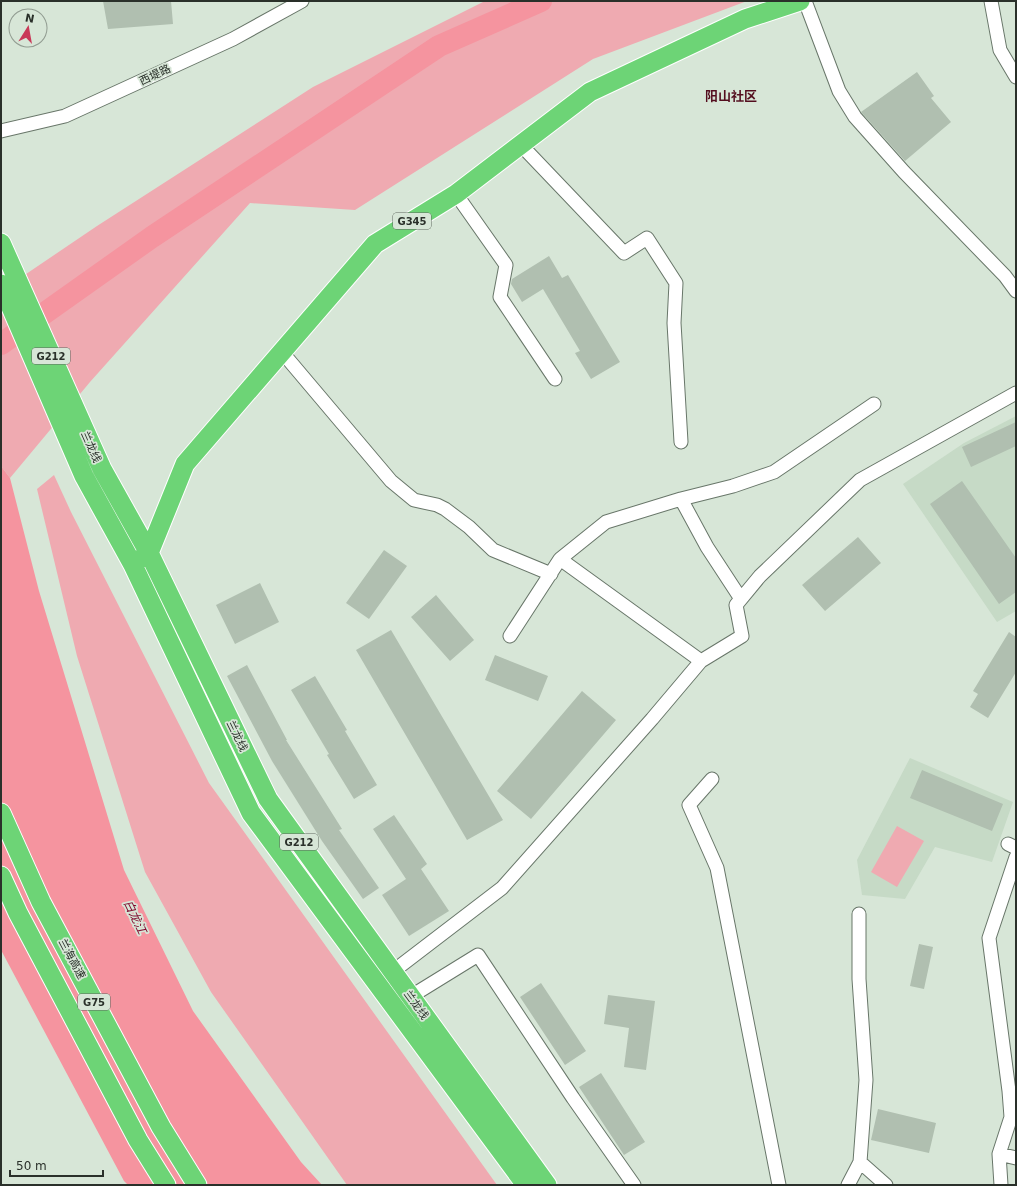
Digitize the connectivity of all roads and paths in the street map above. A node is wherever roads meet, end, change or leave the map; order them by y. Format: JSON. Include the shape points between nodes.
{"nodes":[{"id":1,"x":302,"y":1,"type":"edge"},
{"id":2,"x":800,"y":1,"type":"edge"},
{"id":3,"x":805,"y":1,"type":"edge"},
{"id":4,"x":991,"y":1,"type":"edge"},
{"id":5,"x":1016,"y":77,"type":"edge"},
{"id":6,"x":1,"y":131,"type":"edge"},
{"id":7,"x":521,"y":145,"type":"junction"},
{"id":8,"x":456,"y":194,"type":"junction"},
{"id":9,"x":1,"y":243,"type":"edge"},
{"id":10,"x":1,"y":284,"type":"edge"},
{"id":11,"x":1016,"y":291,"type":"edge"},
{"id":12,"x":282,"y":352,"type":"junction"},
{"id":13,"x":555,"y":379,"type":"dead end"},
{"id":14,"x":1016,"y":393,"type":"edge"},
{"id":15,"x":874,"y":404,"type":"dead end"},
{"id":16,"x":681,"y":442,"type":"dead end"},
{"id":17,"x":680,"y":499,"type":"junction"},
{"id":18,"x":149,"y":553,"type":"junction"},
{"id":19,"x":560,"y":559,"type":"junction"},
{"id":20,"x":133,"y":565,"type":"junction"},
{"id":21,"x":551,"y":574,"type":"junction"},
{"id":22,"x":741,"y":599,"type":"junction"},
{"id":23,"x":510,"y":636,"type":"dead end"},
{"id":24,"x":701,"y":661,"type":"junction"},
{"id":25,"x":712,"y":779,"type":"dead end"},
{"id":26,"x":1,"y":813,"type":"edge"},
{"id":27,"x":1016,"y":858,"type":"edge"},
{"id":28,"x":1,"y":876,"type":"edge"},
{"id":29,"x":859,"y":914,"type":"dead end"},
{"id":30,"x":392,"y":971,"type":"junction"},
{"id":31,"x":378,"y":985,"type":"junction"},
{"id":32,"x":410,"y":996,"type":"junction"},
{"id":33,"x":395,"y":1008,"type":"junction"},
{"id":34,"x":999,"y":1154,"type":"junction"},
{"id":35,"x":1016,"y":1158,"type":"edge"},
{"id":36,"x":860,"y":1162,"type":"junction"},
{"id":37,"x":166,"y":1185,"type":"edge"},
{"id":38,"x":197,"y":1185,"type":"edge"},
{"id":39,"x":526,"y":1185,"type":"edge"},
{"id":40,"x":547,"y":1185,"type":"edge"},
{"id":41,"x":634,"y":1185,"type":"edge"},
{"id":42,"x":779,"y":1185,"type":"edge"},
{"id":43,"x":848,"y":1185,"type":"edge"},
{"id":44,"x":886,"y":1185,"type":"edge"},
{"id":45,"x":1001,"y":1185,"type":"edge"}],
"edges":[{"from":1,"to":6,"type":"street","name":"西堤路","via":[[233,39],[65,116]]},
{"from":2,"to":7,"type":"highway","number":"G345","via":[[745,19],[590,92]]},
{"from":3,"to":11,"type":"street","via":[[838,91],[855,117],[904,172],[1005,276]]},
{"from":4,"to":5,"type":"street","via":[[1000,50]]},
{"from":7,"to":8,"type":"highway","number":"G345"},
{"from":7,"to":16,"type":"street","via":[[624,253],[647,238],[676,283],[674,323]]},
{"from":8,"to":12,"type":"highway","number":"G345","via":[[375,244]]},
{"from":8,"to":13,"type":"street","via":[[506,265],[500,297]]},
{"from":9,"to":18,"type":"highway","name":"兰龙线","number":"G212","via":[[102,469]]},
{"from":10,"to":20,"type":"highway","name":"兰龙线","number":"G212","via":[[84,476]]},
{"from":12,"to":18,"type":"highway","number":"G345","via":[[185,464]]},
{"from":12,"to":21,"type":"street","via":[[391,481],[414,500],[445,509],[493,550]]},
{"from":14,"to":22,"type":"street","via":[[860,480],[760,576]]},
{"from":15,"to":17,"type":"street","via":[[774,472],[733,486]]},
{"from":17,"to":19,"type":"street","via":[[606,522]]},
{"from":17,"to":22,"type":"street"},
{"from":18,"to":20,"type":"highway"},
{"from":18,"to":30,"type":"highway","name":"兰龙线","number":"G212","via":[[268,800]]},
{"from":19,"to":21,"type":"street"},
{"from":19,"to":24,"type":"street"},
{"from":20,"to":31,"type":"highway","name":"兰龙线","number":"G212","via":[[251,813]]},
{"from":21,"to":23,"type":"street"},
{"from":22,"to":24,"type":"street","via":[[736,604],[742,636]]},
{"from":24,"to":30,"type":"street","via":[[502,888]]},
{"from":25,"to":42,"type":"street","via":[[689,805],[717,868]]},
{"from":26,"to":38,"type":"highway","name":"兰海高速","number":"G75","via":[[48,916],[161,1127]]},
{"from":27,"to":34,"type":"street","via":[[989,938],[1011,1116]]},
{"from":28,"to":37,"type":"highway","number":"G75","via":[[131,1126]]},
{"from":29,"to":36,"type":"street","via":[[859,979],[866,1080]]},
{"from":30,"to":31,"type":"street"},
{"from":30,"to":32,"type":"highway","name":"兰龙线","number":"G212"},
{"from":31,"to":33,"type":"highway","name":"兰龙线","number":"G212"},
{"from":32,"to":33,"type":"street"},
{"from":32,"to":40,"type":"highway","name":"兰龙线","number":"G212"},
{"from":32,"to":41,"type":"street","via":[[478,955]]},
{"from":33,"to":39,"type":"highway","name":"兰龙线","number":"G212"},
{"from":34,"to":35,"type":"street"},
{"from":34,"to":45,"type":"street"},
{"from":36,"to":43,"type":"street"},
{"from":36,"to":44,"type":"street"}]}
